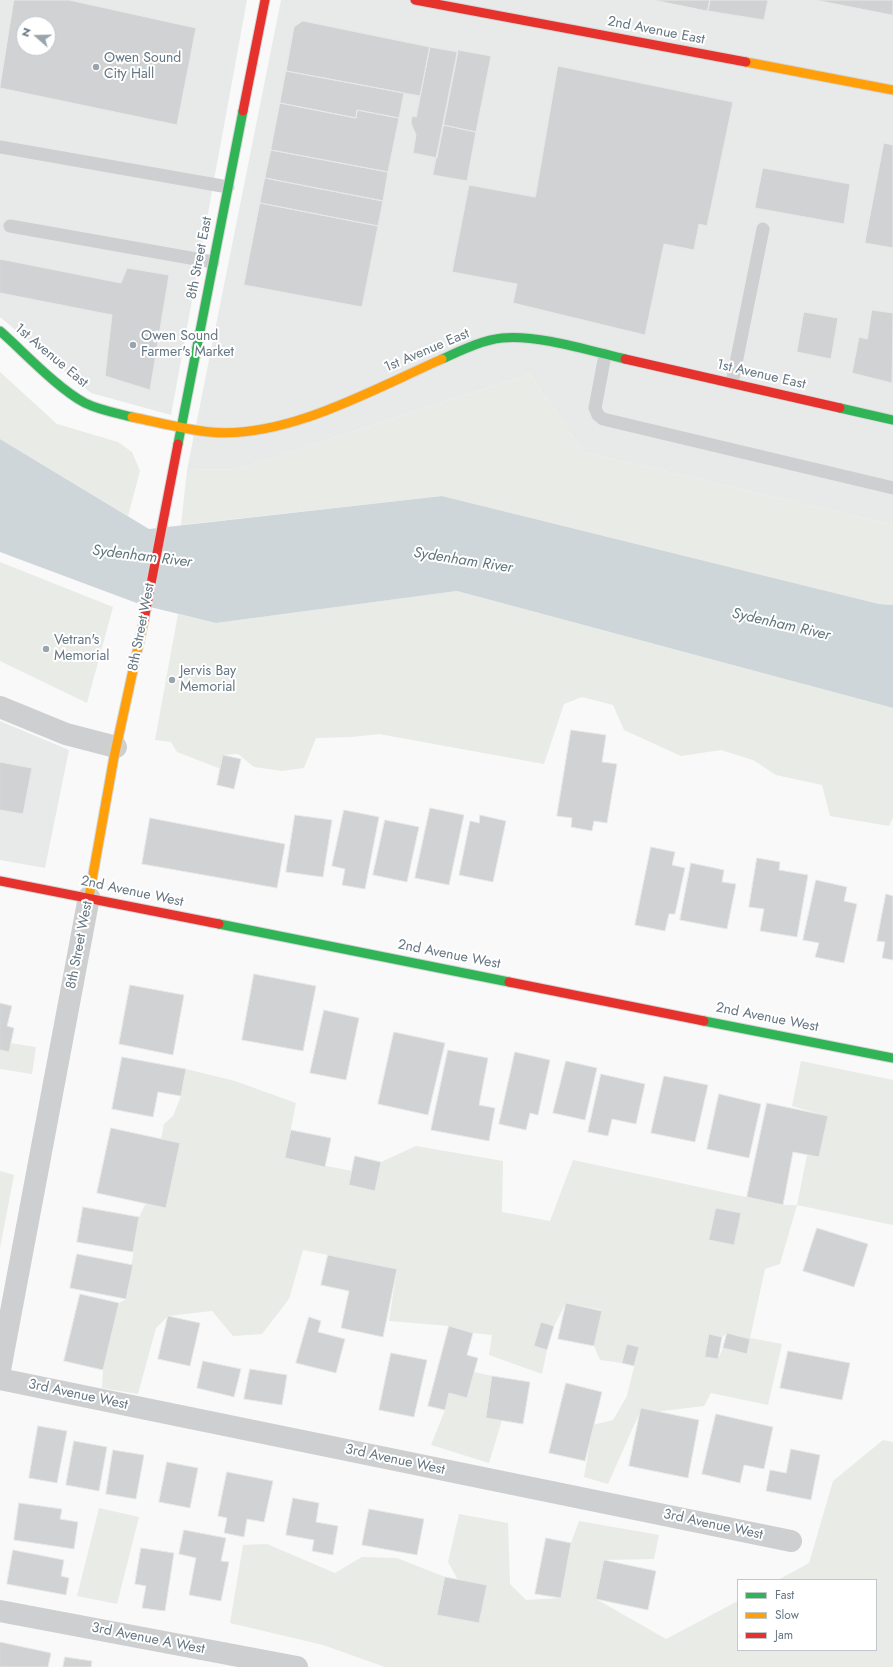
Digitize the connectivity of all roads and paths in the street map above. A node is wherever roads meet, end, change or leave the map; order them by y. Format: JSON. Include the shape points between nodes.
{"nodes":[{"id":1,"x":265,"y":0,"type":"edge"},
{"id":2,"x":415,"y":0,"type":"edge"},
{"id":3,"x":893,"y":90,"type":"edge"},
{"id":4,"x":0,"y":147,"type":"edge"},
{"id":5,"x":228,"y":187,"type":"junction"},
{"id":6,"x":10,"y":226,"type":"dead end"},
{"id":7,"x":763,"y":229,"type":"dead end"},
{"id":8,"x":213,"y":262,"type":"junction"},
{"id":9,"x":0,"y":331,"type":"edge"},
{"id":10,"x":604,"y":355,"type":"junction"},
{"id":11,"x":732,"y":383,"type":"junction"},
{"id":12,"x":893,"y":420,"type":"edge"},
{"id":13,"x":181,"y":428,"type":"junction"},
{"id":14,"x":893,"y":488,"type":"edge"},
{"id":15,"x":162,"y":520,"type":"joint"},
{"id":16,"x":0,"y":707,"type":"edge"},
{"id":17,"x":116,"y":747,"type":"junction"},
{"id":18,"x":0,"y":881,"type":"edge"},
{"id":19,"x":89,"y":897,"type":"junction"},
{"id":20,"x":893,"y":1058,"type":"edge"},
{"id":21,"x":0,"y":1370,"type":"edge"},
{"id":22,"x":0,"y":1379,"type":"edge"},
{"id":23,"x":791,"y":1541,"type":"dead end"},
{"id":24,"x":0,"y":1612,"type":"edge"},
{"id":25,"x":297,"y":1667,"type":"edge"}],
"edges":[{"from":1,"to":5,"type":"street","name":"8th Street East"},
{"from":2,"to":3,"type":"street","name":"2nd Avenue East"},
{"from":4,"to":5,"type":"lane"},
{"from":5,"to":8,"type":"street","name":"8th Street East"},
{"from":6,"to":8,"type":"lane"},
{"from":7,"to":11,"type":"lane"},
{"from":8,"to":13,"type":"street","name":"8th Street East"},
{"from":9,"to":13,"type":"street","name":"1st Avenue East","via":[[66,390],[85,403],[110,412]]},
{"from":10,"to":11,"type":"street","name":"1st Avenue East"},
{"from":10,"to":13,"type":"street","name":"1st Avenue East","via":[[540,340],[502,338],[464,348],[322,412],[286,424],[242,432],[210,432]]},
{"from":10,"to":14,"type":"lane","via":[[595,408],[604,419]]},
{"from":11,"to":12,"type":"street","name":"1st Avenue East"},
{"from":13,"to":15,"type":"street","name":"8th Street East"},
{"from":15,"to":17,"type":"street","name":"8th Street West","via":[[135,665]]},
{"from":16,"to":17,"type":"street","via":[[66,734]]},
{"from":17,"to":19,"type":"street","name":"8th Street West"},
{"from":18,"to":19,"type":"street","name":"2nd Avenue West"},
{"from":19,"to":20,"type":"street","name":"2nd Avenue West"},
{"from":19,"to":21,"type":"street","name":"8th Street West"},
{"from":22,"to":23,"type":"street","name":"3rd Avenue West"},
{"from":24,"to":25,"type":"street","name":"3rd Avenue A West"}]}
